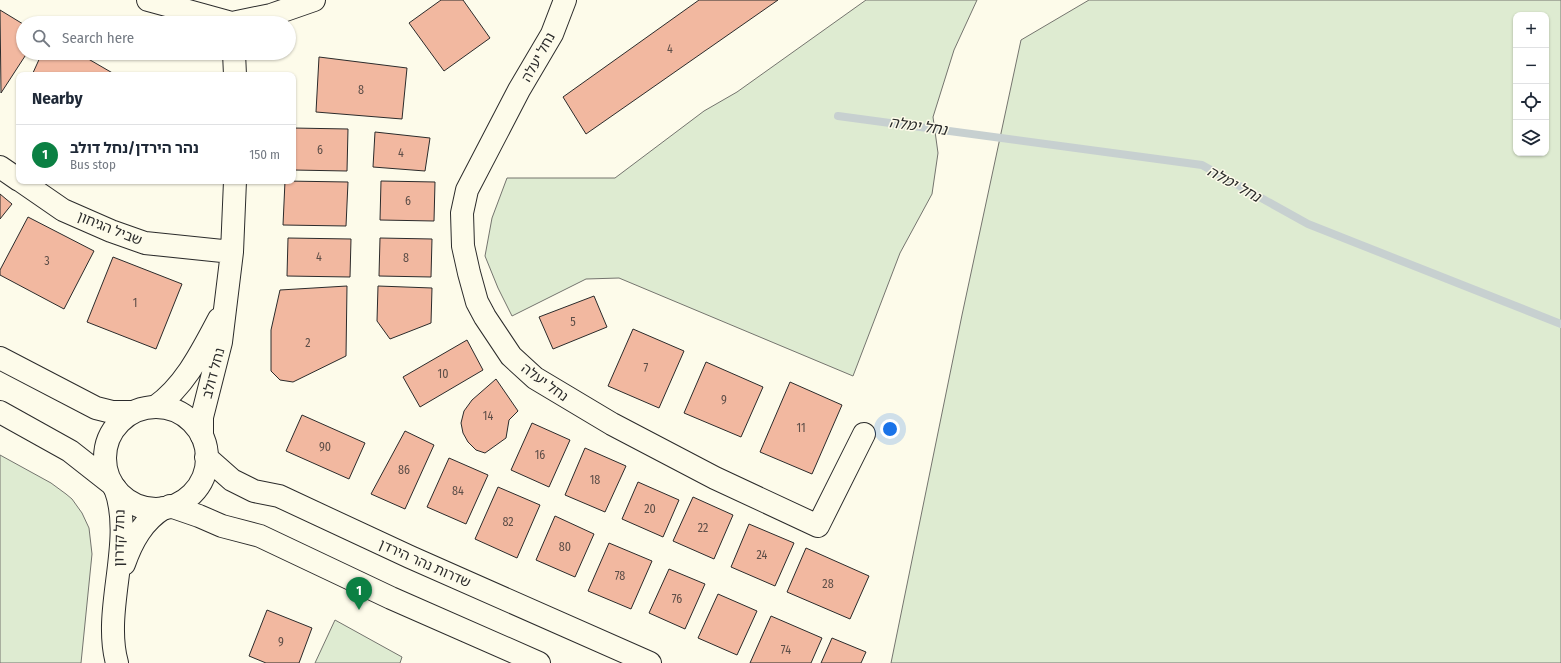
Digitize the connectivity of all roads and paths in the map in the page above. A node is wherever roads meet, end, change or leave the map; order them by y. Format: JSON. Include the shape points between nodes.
{"nodes":[{"id":1,"x":148,"y":0,"type":"edge"},
{"id":2,"x":314,"y":0,"type":"edge"},
{"id":3,"x":565,"y":0,"type":"edge"},
{"id":4,"x":206,"y":16,"type":"edge"},
{"id":5,"x":266,"y":16,"type":"edge"},
{"id":6,"x":234,"y":60,"type":"edge"},
{"id":7,"x":235,"y":72,"type":"edge"},
{"id":8,"x":0,"y":167,"type":"edge"},
{"id":9,"x":16,"y":177,"type":"edge"},
{"id":10,"x":26,"y":184,"type":"edge"},
{"id":11,"x":235,"y":184,"type":"edge"},
{"id":12,"x":232,"y":252,"type":"junction"},
{"id":13,"x":224,"y":309,"type":"junction"},
{"id":14,"x":0,"y":358,"type":"edge"},
{"id":15,"x":155,"y":407,"type":"junction"},
{"id":16,"x":0,"y":412,"type":"edge"},
{"id":17,"x":132,"y":412,"type":"junction"},
{"id":18,"x":864,"y":434,"type":"dead end"},
{"id":19,"x":202,"y":436,"type":"junction"},
{"id":20,"x":206,"y":457,"type":"junction"},
{"id":21,"x":113,"y":486,"type":"junction"},
{"id":22,"x":167,"y":507,"type":"junction"},
{"id":23,"x":117,"y":588,"type":"junction"},
{"id":24,"x":115,"y":660,"type":"edge"},
{"id":25,"x":539,"y":663,"type":"edge"},
{"id":26,"x":650,"y":663,"type":"edge"}],
"edges":[{"from":1,"to":4,"type":"street"},
{"from":2,"to":5,"type":"street"},
{"from":3,"to":18,"type":"street","name":"נחל יעלה","via":[[552,34],[466,190],[462,214],[463,246],[477,302],[511,356],[535,378],[612,424],[715,478],[818,526]]},
{"from":6,"to":7,"type":"street"},
{"from":8,"to":9,"type":"street","name":"שביל הגיחון"},
{"from":10,"to":12,"type":"street","name":"שביל הגיחון","via":[[63,210],[145,243]]},
{"from":11,"to":12,"type":"street","name":"נחל דולב"},
{"from":12,"to":13,"type":"street","name":"נחל דולב"},
{"from":13,"to":15,"type":"street","name":"נחל דולב","via":[[200,354],[172,393]]},
{"from":13,"to":19,"type":"street","name":"נחל דולב","via":[[221,342],[202,417]]},
{"from":14,"to":17,"type":"street","via":[[96,408],[112,412]]},
{"from":15,"to":17,"type":"street"},
{"from":15,"to":19,"type":"street","via":[[185,415]]},
{"from":16,"to":21,"type":"street","via":[[70,451]]},
{"from":17,"to":21,"type":"street","via":[[119,422],[107,442],[105,458]]},
{"from":19,"to":20,"type":"street"},
{"from":20,"to":22,"type":"street","via":[[202,478],[194,490],[183,500]]},
{"from":20,"to":26,"type":"street","name":"שדרות נהר הירדן","via":[[232,480],[254,491],[279,496]]},
{"from":21,"to":22,"type":"street","via":[[137,505],[150,508]]},
{"from":21,"to":23,"type":"street","name":"נחל קדרון","via":[[119,499],[121,515]]},
{"from":22,"to":23,"type":"street","name":"נחל קדרון","via":[[150,518],[137,535],[126,557]]},
{"from":22,"to":25,"type":"street","via":[[260,536]]},
{"from":23,"to":24,"type":"street","name":"נחל קדרון"}]}
